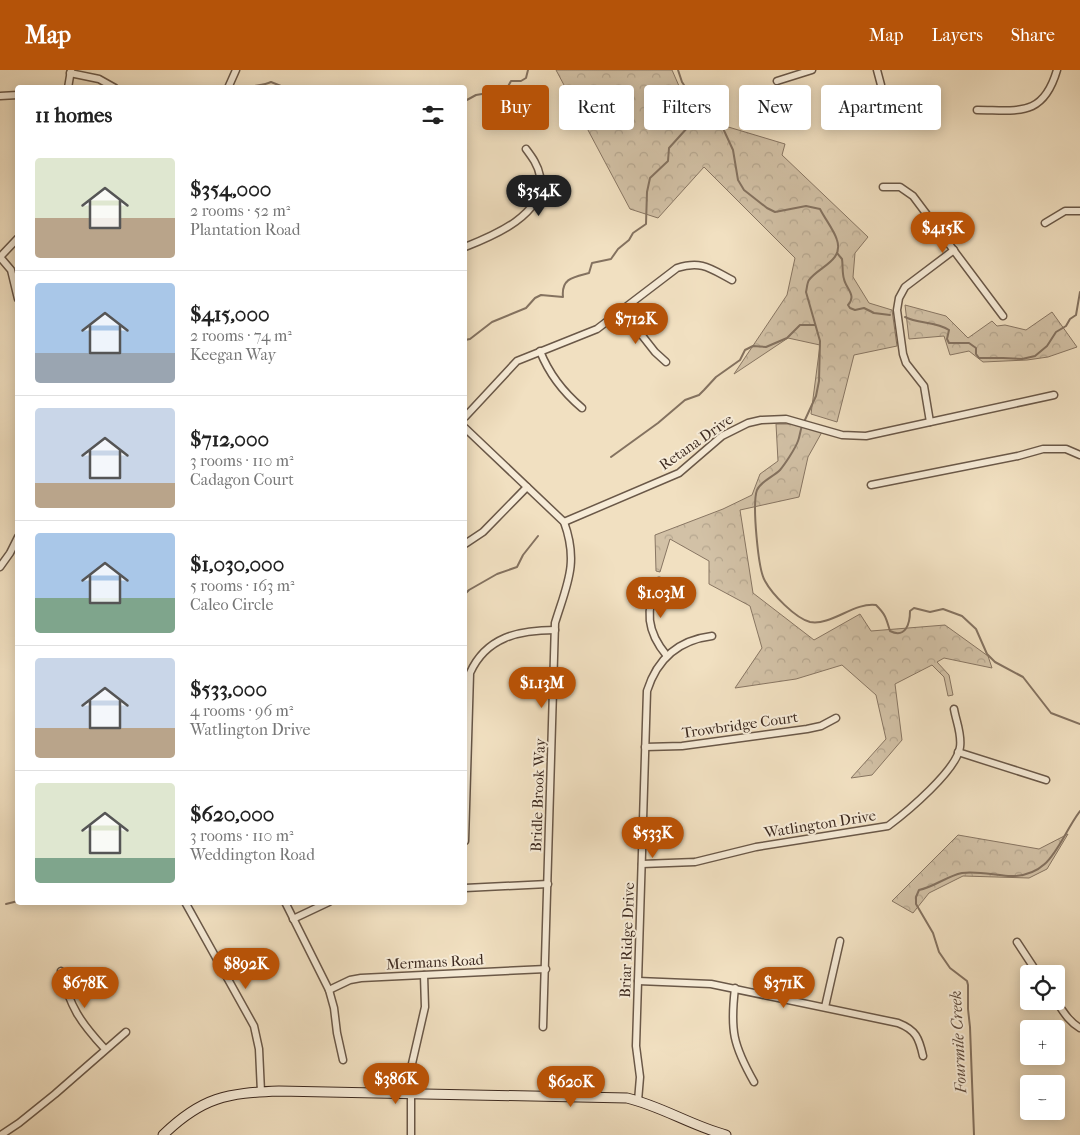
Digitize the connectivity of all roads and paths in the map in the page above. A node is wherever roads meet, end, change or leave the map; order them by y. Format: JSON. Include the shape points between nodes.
{"nodes":[{"id":1,"x":236,"y":70,"type":"edge"},
{"id":2,"x":812,"y":70,"type":"edge"},
{"id":3,"x":877,"y":70,"type":"edge"},
{"id":4,"x":1057,"y":70,"type":"edge"},
{"id":5,"x":71,"y":72,"type":"edge"},
{"id":6,"x":777,"y":81,"type":"dead end"},
{"id":7,"x":69,"y":85,"type":"edge"},
{"id":8,"x":109,"y":85,"type":"edge"},
{"id":9,"x":230,"y":85,"type":"edge"},
{"id":10,"x":881,"y":85,"type":"edge"},
{"id":11,"x":15,"y":95,"type":"edge"},
{"id":12,"x":0,"y":96,"type":"edge"},
{"id":13,"x":977,"y":110,"type":"dead end"},
{"id":14,"x":526,"y":148,"type":"dead end"},
{"id":15,"x":883,"y":187,"type":"dead end"},
{"id":16,"x":1080,"y":211,"type":"edge"},
{"id":17,"x":1045,"y":223,"type":"dead end"},
{"id":18,"x":15,"y":241,"type":"edge"},
{"id":19,"x":467,"y":246,"type":"edge"},
{"id":20,"x":954,"y":250,"type":"junction"},
{"id":21,"x":0,"y":257,"type":"edge"},
{"id":22,"x":732,"y":280,"type":"dead end"},
{"id":23,"x":15,"y":287,"type":"edge"},
{"id":24,"x":622,"y":310,"type":"junction"},
{"id":25,"x":1003,"y":316,"type":"dead end"},
{"id":26,"x":540,"y":350,"type":"junction"},
{"id":27,"x":666,"y":362,"type":"dead end"},
{"id":28,"x":1054,"y":395,"type":"dead end"},
{"id":29,"x":582,"y":408,"type":"dead end"},
{"id":30,"x":467,"y":415,"type":"edge"},
{"id":31,"x":930,"y":422,"type":"junction"},
{"id":32,"x":467,"y":430,"type":"edge"},
{"id":33,"x":1080,"y":455,"type":"edge"},
{"id":34,"x":871,"y":485,"type":"dead end"},
{"id":35,"x":527,"y":486,"type":"junction"},
{"id":36,"x":564,"y":522,"type":"junction"},
{"id":37,"x":15,"y":543,"type":"edge"},
{"id":38,"x":467,"y":543,"type":"edge"},
{"id":39,"x":0,"y":567,"type":"edge"},
{"id":40,"x":659,"y":581,"type":"dead end"},
{"id":41,"x":555,"y":630,"type":"junction"},
{"id":42,"x":712,"y":636,"type":"dead end"},
{"id":43,"x":667,"y":656,"type":"junction"},
{"id":44,"x":954,"y":709,"type":"dead end"},
{"id":45,"x":836,"y":718,"type":"dead end"},
{"id":46,"x":645,"y":747,"type":"junction"},
{"id":47,"x":958,"y":752,"type":"junction"},
{"id":48,"x":467,"y":773,"type":"edge"},
{"id":49,"x":1046,"y":780,"type":"dead end"},
{"id":50,"x":642,"y":864,"type":"junction"},
{"id":51,"x":548,"y":884,"type":"junction"},
{"id":52,"x":467,"y":888,"type":"edge"},
{"id":53,"x":187,"y":905,"type":"edge"},
{"id":54,"x":286,"y":905,"type":"edge"},
{"id":55,"x":323,"y":905,"type":"edge"},
{"id":56,"x":293,"y":919,"type":"junction"},
{"id":57,"x":840,"y":941,"type":"dead end"},
{"id":58,"x":1017,"y":942,"type":"dead end"},
{"id":59,"x":1032,"y":965,"type":"edge"},
{"id":60,"x":546,"y":969,"type":"junction"},
{"id":61,"x":60,"y":971,"type":"dead end"},
{"id":62,"x":424,"y":975,"type":"junction"},
{"id":63,"x":638,"y":981,"type":"junction"},
{"id":64,"x":735,"y":988,"type":"junction"},
{"id":65,"x":329,"y":990,"type":"junction"},
{"id":66,"x":825,"y":1007,"type":"junction"},
{"id":67,"x":1062,"y":1010,"type":"edge"},
{"id":68,"x":543,"y":1027,"type":"dead end"},
{"id":69,"x":1080,"y":1028,"type":"edge"},
{"id":70,"x":126,"y":1032,"type":"dead end"},
{"id":71,"x":105,"y":1049,"type":"junction"},
{"id":72,"x":923,"y":1056,"type":"dead end"},
{"id":73,"x":343,"y":1060,"type":"dead end"},
{"id":74,"x":754,"y":1082,"type":"dead end"},
{"id":75,"x":262,"y":1092,"type":"junction"},
{"id":76,"x":412,"y":1093,"type":"junction"},
{"id":77,"x":638,"y":1101,"type":"junction"},
{"id":78,"x":1,"y":1135,"type":"edge"},
{"id":79,"x":163,"y":1135,"type":"edge"},
{"id":80,"x":411,"y":1135,"type":"edge"},
{"id":81,"x":726,"y":1135,"type":"edge"}],
"edges":[{"from":1,"to":9,"type":"street"},
{"from":2,"to":6,"type":"street"},
{"from":3,"to":10,"type":"street"},
{"from":4,"to":13,"type":"street","via":[[1046,96],[1033,106]]},
{"from":5,"to":7,"type":"street"},
{"from":5,"to":8,"type":"street"},
{"from":11,"to":12,"type":"street"},
{"from":14,"to":19,"type":"street","via":[[541,181],[534,205],[502,230]]},
{"from":15,"to":20,"type":"street","via":[[900,187],[913,196]]},
{"from":16,"to":17,"type":"street","via":[[1065,211]]},
{"from":18,"to":21,"type":"street"},
{"from":20,"to":25,"type":"street"},
{"from":20,"to":31,"type":"street","via":[[905,287],[897,310],[903,354],[924,386]]},
{"from":21,"to":23,"type":"street","via":[[11,270]]},
{"from":22,"to":24,"type":"street","via":[[707,266],[686,265],[669,273]]},
{"from":24,"to":26,"type":"street","via":[[586,335]]},
{"from":24,"to":27,"type":"street"},
{"from":26,"to":29,"type":"street","via":[[558,384]]},
{"from":26,"to":30,"type":"street","via":[[517,361]]},
{"from":28,"to":31,"type":"street","name":"Retana Drive"},
{"from":31,"to":36,"type":"street","name":"Retana Drive","via":[[866,436],[842,435],[786,419],[761,420],[739,426],[722,436],[679,473]]},
{"from":32,"to":35,"type":"street","name":"Bridle Brook Way"},
{"from":33,"to":34,"type":"street","via":[[1066,449],[1043,449]]},
{"from":35,"to":36,"type":"street","name":"Bridle Brook Way"},
{"from":35,"to":38,"type":"street","via":[[483,532]]},
{"from":36,"to":41,"type":"street","name":"Bridle Brook Way","via":[[572,551],[571,567]]},
{"from":37,"to":39,"type":"street"},
{"from":40,"to":43,"type":"street","via":[[651,601],[651,624],[653,636]]},
{"from":41,"to":48,"type":"street","via":[[533,630],[492,644],[476,660],[470,672]]},
{"from":41,"to":51,"type":"street","name":"Bridle Brook Way"},
{"from":42,"to":43,"type":"street","name":"Briar Ridge Drive","via":[[693,639]]},
{"from":43,"to":46,"type":"street","name":"Briar Ridge Drive","via":[[658,667],[648,691]]},
{"from":44,"to":47,"type":"street","via":[[960,739]]},
{"from":45,"to":46,"type":"street","name":"Trowbridge Court","via":[[807,728],[682,746]]},
{"from":46,"to":50,"type":"street","name":"Briar Ridge Drive"},
{"from":47,"to":49,"type":"street"},
{"from":47,"to":50,"type":"street","name":"Watlington Drive","via":[[949,769],[888,826],[756,847],[695,862]]},
{"from":50,"to":63,"type":"street","name":"Briar Ridge Drive"},
{"from":51,"to":52,"type":"street"},
{"from":51,"to":60,"type":"street","name":"Bridle Brook Way"},
{"from":53,"to":75,"type":"street","via":[[254,1026]]},
{"from":54,"to":56,"type":"street"},
{"from":55,"to":56,"type":"street"},
{"from":56,"to":65,"type":"street"},
{"from":57,"to":66,"type":"street"},
{"from":58,"to":59,"type":"street"},
{"from":60,"to":62,"type":"street","name":"Mermans Road"},
{"from":60,"to":68,"type":"street","name":"Bridle Brook Way"},
{"from":61,"to":71,"type":"street","via":[[77,1016]]},
{"from":62,"to":65,"type":"street","name":"Mermans Road","via":[[361,978]]},
{"from":62,"to":76,"type":"street","via":[[425,1007],[411,1068]]},
{"from":63,"to":64,"type":"street","via":[[705,983]]},
{"from":63,"to":77,"type":"street","name":"Briar Ridge Drive"},
{"from":64,"to":66,"type":"street"},
{"from":64,"to":74,"type":"street","via":[[732,1012],[735,1039]]},
{"from":65,"to":73,"type":"street"},
{"from":66,"to":72,"type":"street","via":[[906,1026],[917,1037]]},
{"from":67,"to":69,"type":"street"},
{"from":70,"to":71,"type":"street"},
{"from":71,"to":78,"type":"street"},
{"from":75,"to":76,"type":"main road"},
{"from":75,"to":79,"type":"main road","via":[[224,1096],[200,1106]]},
{"from":76,"to":77,"type":"main road","via":[[573,1096]]},
{"from":76,"to":80,"type":"street"},
{"from":77,"to":81,"type":"main road"}]}
